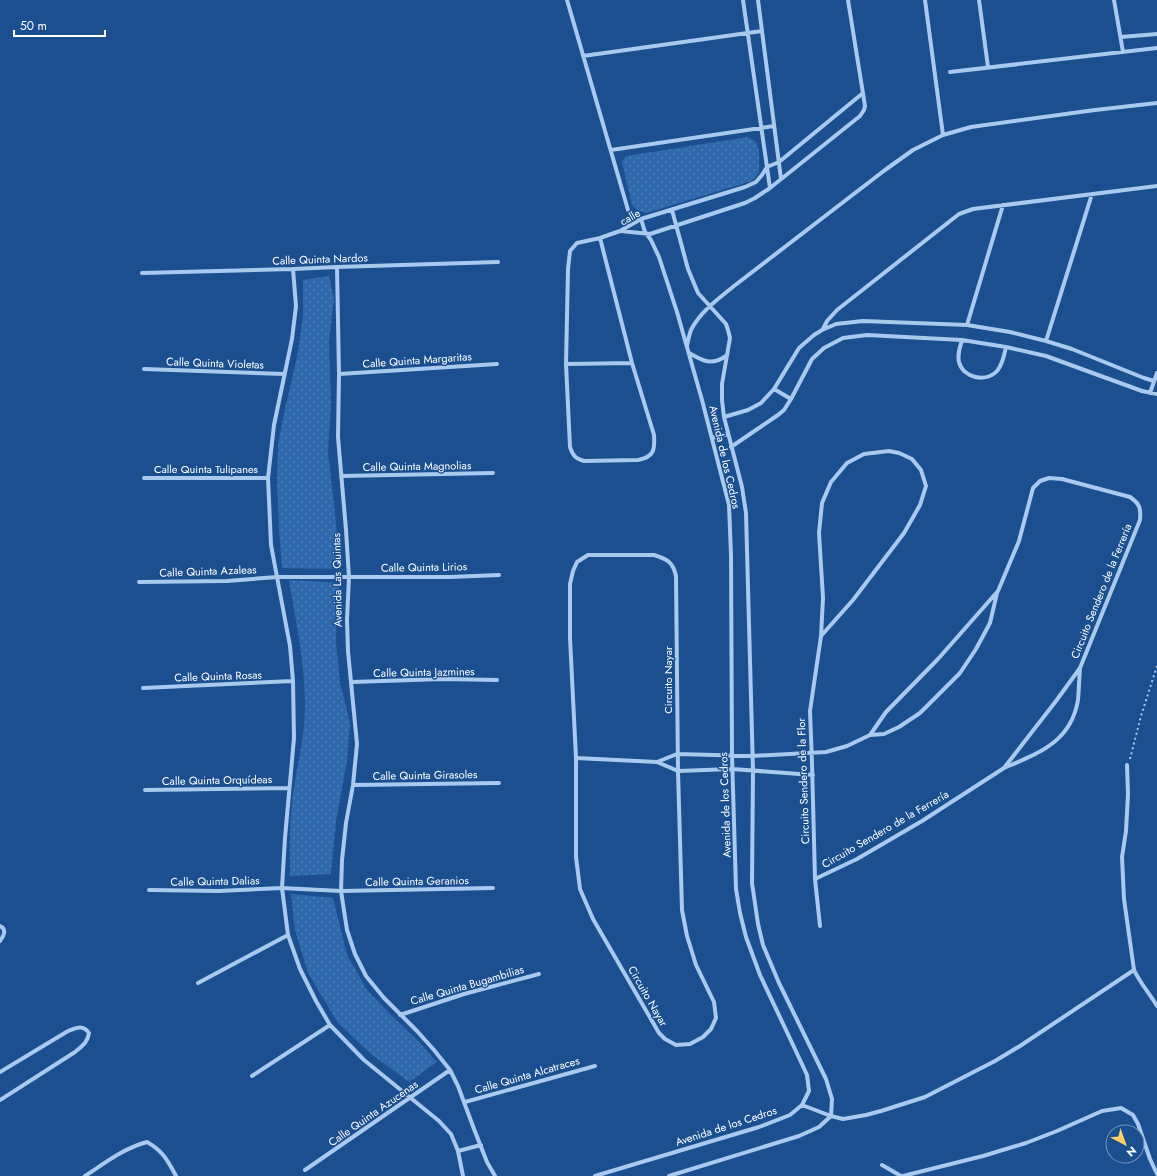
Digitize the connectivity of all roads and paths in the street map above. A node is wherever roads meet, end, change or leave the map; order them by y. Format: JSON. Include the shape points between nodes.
{"nodes":[{"id":1,"x":567,"y":0,"type":"edge"},
{"id":2,"x":742,"y":0,"type":"edge"},
{"id":3,"x":758,"y":0,"type":"edge"},
{"id":4,"x":848,"y":0,"type":"edge"},
{"id":5,"x":925,"y":0,"type":"edge"},
{"id":6,"x":979,"y":0,"type":"edge"},
{"id":7,"x":1114,"y":0,"type":"edge"},
{"id":8,"x":762,"y":31,"type":"junction"},
{"id":9,"x":747,"y":34,"type":"junction"},
{"id":10,"x":1157,"y":34,"type":"edge"},
{"id":11,"x":1121,"y":38,"type":"junction"},
{"id":12,"x":1157,"y":48,"type":"edge"},
{"id":13,"x":1123,"y":52,"type":"junction"},
{"id":14,"x":583,"y":56,"type":"junction"},
{"id":15,"x":988,"y":68,"type":"junction"},
{"id":16,"x":950,"y":72,"type":"dead end"},
{"id":17,"x":863,"y":93,"type":"junction"},
{"id":18,"x":1157,"y":103,"type":"edge"},
{"id":19,"x":774,"y":126,"type":"junction"},
{"id":20,"x":761,"y":127,"type":"junction"},
{"id":21,"x":943,"y":135,"type":"junction"},
{"id":22,"x":611,"y":150,"type":"junction"},
{"id":23,"x":779,"y":162,"type":"junction"},
{"id":24,"x":767,"y":168,"type":"junction"},
{"id":25,"x":781,"y":179,"type":"junction"},
{"id":26,"x":1157,"y":186,"type":"edge"},
{"id":27,"x":770,"y":188,"type":"junction"},
{"id":28,"x":1092,"y":194,"type":"junction"},
{"id":29,"x":1003,"y":205,"type":"junction"},
{"id":30,"x":672,"y":210,"type":"junction"},
{"id":31,"x":641,"y":219,"type":"junction"},
{"id":32,"x":676,"y":225,"type":"junction"},
{"id":33,"x":620,"y":232,"type":"junction"},
{"id":34,"x":647,"y":234,"type":"junction"},
{"id":35,"x":600,"y":238,"type":"junction"},
{"id":36,"x":498,"y":262,"type":"dead end"},
{"id":37,"x":337,"y":267,"type":"junction"},
{"id":38,"x":293,"y":269,"type":"junction"},
{"id":39,"x":142,"y":273,"type":"dead end"},
{"id":40,"x":710,"y":307,"type":"junction"},
{"id":41,"x":967,"y":325,"type":"junction"},
{"id":42,"x":822,"y":330,"type":"junction"},
{"id":43,"x":962,"y":340,"type":"junction"},
{"id":44,"x":1046,"y":341,"type":"junction"},
{"id":45,"x":687,"y":346,"type":"junction"},
{"id":46,"x":1006,"y":347,"type":"junction"},
{"id":47,"x":689,"y":353,"type":"junction"},
{"id":48,"x":726,"y":356,"type":"junction"},
{"id":49,"x":632,"y":363,"type":"junction"},
{"id":50,"x":497,"y":364,"type":"dead end"},
{"id":51,"x":566,"y":364,"type":"junction"},
{"id":52,"x":144,"y":369,"type":"dead end"},
{"id":53,"x":1157,"y":373,"type":"edge"},
{"id":54,"x":284,"y":374,"type":"junction"},
{"id":55,"x":339,"y":374,"type":"junction"},
{"id":56,"x":1154,"y":381,"type":"junction"},
{"id":57,"x":774,"y":389,"type":"junction"},
{"id":58,"x":1150,"y":393,"type":"junction"},
{"id":59,"x":1157,"y":394,"type":"edge"},
{"id":60,"x":791,"y":399,"type":"junction"},
{"id":61,"x":724,"y":417,"type":"junction"},
{"id":62,"x":728,"y":434,"type":"junction"},
{"id":63,"x":712,"y":438,"type":"junction"},
{"id":64,"x":731,"y":447,"type":"junction"},
{"id":65,"x":493,"y":473,"type":"dead end"},
{"id":66,"x":341,"y":476,"type":"junction"},
{"id":67,"x":144,"y":478,"type":"dead end"},
{"id":68,"x":268,"y":478,"type":"junction"},
{"id":69,"x":499,"y":575,"type":"dead end"},
{"id":70,"x":277,"y":577,"type":"junction"},
{"id":71,"x":349,"y":577,"type":"junction"},
{"id":72,"x":139,"y":582,"type":"dead end"},
{"id":73,"x":998,"y":591,"type":"junction"},
{"id":74,"x":821,"y":636,"type":"junction"},
{"id":75,"x":1157,"y":666,"type":"edge"},
{"id":76,"x":1080,"y":668,"type":"junction"},
{"id":77,"x":498,"y":680,"type":"dead end"},
{"id":78,"x":293,"y":681,"type":"junction"},
{"id":79,"x":352,"y":682,"type":"junction"},
{"id":80,"x":143,"y":688,"type":"dead end"},
{"id":81,"x":870,"y":735,"type":"junction"},
{"id":82,"x":677,"y":754,"type":"junction"},
{"id":83,"x":811,"y":754,"type":"junction"},
{"id":84,"x":732,"y":755,"type":"junction"},
{"id":85,"x":752,"y":756,"type":"junction"},
{"id":86,"x":576,"y":758,"type":"junction"},
{"id":87,"x":658,"y":762,"type":"junction"},
{"id":88,"x":1128,"y":765,"type":"joint"},
{"id":89,"x":1004,"y":768,"type":"junction"},
{"id":90,"x":732,"y":770,"type":"junction"},
{"id":91,"x":678,"y":771,"type":"junction"},
{"id":92,"x":753,"y":771,"type":"junction"},
{"id":93,"x":813,"y":775,"type":"junction"},
{"id":94,"x":499,"y":783,"type":"dead end"},
{"id":95,"x":353,"y":785,"type":"junction"},
{"id":96,"x":289,"y":788,"type":"junction"},
{"id":97,"x":145,"y":790,"type":"dead end"},
{"id":98,"x":815,"y":879,"type":"junction"},
{"id":99,"x":282,"y":888,"type":"junction"},
{"id":100,"x":493,"y":888,"type":"dead end"},
{"id":101,"x":150,"y":890,"type":"dead end"},
{"id":102,"x":341,"y":891,"type":"junction"},
{"id":103,"x":0,"y":926,"type":"edge"},
{"id":104,"x":820,"y":926,"type":"dead end"},
{"id":105,"x":288,"y":935,"type":"junction"},
{"id":106,"x":0,"y":941,"type":"edge"},
{"id":107,"x":1134,"y":970,"type":"junction"},
{"id":108,"x":540,"y":974,"type":"dead end"},
{"id":109,"x":198,"y":983,"type":"dead end"},
{"id":110,"x":1157,"y":1006,"type":"edge"},
{"id":111,"x":400,"y":1014,"type":"junction"},
{"id":112,"x":330,"y":1025,"type":"junction"},
{"id":113,"x":594,"y":1066,"type":"dead end"},
{"id":114,"x":450,"y":1070,"type":"junction"},
{"id":115,"x":0,"y":1072,"type":"edge"},
{"id":116,"x":252,"y":1076,"type":"dead end"},
{"id":117,"x":410,"y":1098,"type":"junction"},
{"id":118,"x":0,"y":1100,"type":"edge"},
{"id":119,"x":465,"y":1102,"type":"junction"},
{"id":120,"x":802,"y":1105,"type":"junction"},
{"id":121,"x":830,"y":1116,"type":"junction"},
{"id":122,"x":480,"y":1145,"type":"junction"},
{"id":123,"x":458,"y":1151,"type":"junction"},
{"id":124,"x":882,"y":1165,"type":"dead end"},
{"id":125,"x":305,"y":1170,"type":"dead end"},
{"id":126,"x":1157,"y":1174,"type":"edge"},
{"id":127,"x":85,"y":1176,"type":"edge"},
{"id":128,"x":176,"y":1176,"type":"edge"},
{"id":129,"x":463,"y":1176,"type":"edge"},
{"id":130,"x":495,"y":1176,"type":"edge"},
{"id":131,"x":595,"y":1176,"type":"edge"},
{"id":132,"x":669,"y":1176,"type":"edge"},
{"id":133,"x":902,"y":1176,"type":"edge"}],
"edges":[{"from":1,"to":14,"type":"street"},
{"from":2,"to":9,"type":"street"},
{"from":3,"to":8,"type":"street"},
{"from":4,"to":17,"type":"street"},
{"from":5,"to":21,"type":"street"},
{"from":6,"to":15,"type":"street"},
{"from":7,"to":11,"type":"street"},
{"from":8,"to":9,"type":"street"},
{"from":8,"to":19,"type":"street"},
{"from":9,"to":14,"type":"street"},
{"from":9,"to":20,"type":"street"},
{"from":10,"to":11,"type":"street"},
{"from":11,"to":13,"type":"street"},
{"from":12,"to":13,"type":"street"},
{"from":13,"to":15,"type":"street"},
{"from":14,"to":22,"type":"street"},
{"from":15,"to":16,"type":"street"},
{"from":17,"to":23,"type":"street","name":"calle"},
{"from":17,"to":25,"type":"street","name":"calle","via":[[864,110]]},
{"from":18,"to":21,"type":"street","via":[[971,127]]},
{"from":19,"to":20,"type":"street"},
{"from":19,"to":23,"type":"street"},
{"from":20,"to":22,"type":"street"},
{"from":20,"to":24,"type":"street"},
{"from":21,"to":40,"type":"street","via":[[913,150],[885,170]]},
{"from":22,"to":31,"type":"street","via":[[628,210],[631,215]]},
{"from":23,"to":24,"type":"street","name":"calle"},
{"from":23,"to":25,"type":"street"},
{"from":24,"to":27,"type":"street"},
{"from":24,"to":30,"type":"street","name":"calle","via":[[756,182],[745,187]]},
{"from":25,"to":27,"type":"street","name":"calle"},
{"from":26,"to":28,"type":"street"},
{"from":27,"to":32,"type":"street","name":"calle","via":[[745,203]]},
{"from":28,"to":29,"type":"street"},
{"from":28,"to":44,"type":"street"},
{"from":29,"to":41,"type":"street"},
{"from":29,"to":42,"type":"street","via":[[973,209],[959,214],[837,310]]},
{"from":30,"to":31,"type":"street","name":"calle"},
{"from":30,"to":32,"type":"street","name":"Avenida de los Cedros"},
{"from":31,"to":33,"type":"street","name":"calle"},
{"from":31,"to":34,"type":"street","name":"Avenida de los Cedros"},
{"from":32,"to":34,"type":"street","name":"calle"},
{"from":32,"to":40,"type":"street","name":"Avenida de los Cedros","via":[[688,269],[698,293]]},
{"from":33,"to":34,"type":"street","name":"calle"},
{"from":33,"to":35,"type":"street"},
{"from":34,"to":45,"type":"street","name":"Avenida de los Cedros","via":[[659,257]]},
{"from":35,"to":49,"type":"street"},
{"from":35,"to":51,"type":"street","via":[[577,243],[570,250]]},
{"from":36,"to":37,"type":"street","name":"Calle Quinta Nardos"},
{"from":37,"to":38,"type":"street","name":"Calle Quinta Nardos"},
{"from":37,"to":55,"type":"street","name":"Avenida Las Quintas"},
{"from":38,"to":39,"type":"street","name":"Calle Quinta Nardos"},
{"from":38,"to":54,"type":"street","via":[[296,306]]},
{"from":40,"to":45,"type":"street","via":[[694,324]]},
{"from":40,"to":48,"type":"street","name":"Avenida de los Cedros","via":[[726,324],[728,330],[730,338]]},
{"from":41,"to":42,"type":"street","via":[[863,321],[836,324]]},
{"from":41,"to":44,"type":"street"},
{"from":42,"to":57,"type":"street","via":[[799,348]]},
{"from":43,"to":46,"type":"street"},
{"from":43,"to":46,"type":"street","via":[[958,352],[959,362],[970,376],[980,378],[997,371]]},
{"from":43,"to":60,"type":"street","via":[[867,335],[843,338],[824,348],[812,359]]},
{"from":44,"to":56,"type":"street"},
{"from":45,"to":47,"type":"street","name":"Avenida de los Cedros"},
{"from":46,"to":58,"type":"street","via":[[1046,356]]},
{"from":47,"to":48,"type":"street","via":[[712,362]]},
{"from":47,"to":63,"type":"street","name":"Avenida de los Cedros"},
{"from":48,"to":61,"type":"street","name":"Avenida de los Cedros","via":[[722,384]]},
{"from":49,"to":51,"type":"street"},
{"from":49,"to":51,"type":"street","via":[[654,435],[655,447],[651,454],[638,460],[584,461],[577,459],[570,447]]},
{"from":50,"to":55,"type":"street","name":"Calle Quinta Margaritas"},
{"from":52,"to":54,"type":"street","name":"Calle Quinta Violetas"},
{"from":53,"to":56,"type":"street"},
{"from":54,"to":68,"type":"street","via":[[274,425]]},
{"from":55,"to":66,"type":"street","name":"Avenida Las Quintas","via":[[338,437]]},
{"from":56,"to":58,"type":"street"},
{"from":57,"to":60,"type":"street"},
{"from":57,"to":61,"type":"street","via":[[761,403]]},
{"from":58,"to":59,"type":"street"},
{"from":60,"to":64,"type":"street","via":[[778,416]]},
{"from":61,"to":62,"type":"street","name":"Avenida de los Cedros"},
{"from":62,"to":63,"type":"street"},
{"from":62,"to":64,"type":"street","name":"Avenida de los Cedros"},
{"from":63,"to":84,"type":"street","name":"Avenida de los Cedros","via":[[729,505],[731,528]]},
{"from":64,"to":85,"type":"street","name":"Avenida de los Cedros","via":[[746,513]]},
{"from":65,"to":66,"type":"street","name":"Calle Quinta Magnolias"},
{"from":66,"to":71,"type":"street","name":"Avenida Las Quintas"},
{"from":67,"to":68,"type":"street","name":"Calle Quinta Tulipanes"},
{"from":68,"to":70,"type":"street","via":[[271,545]]},
{"from":69,"to":71,"type":"street","name":"Calle Quinta Lirios"},
{"from":70,"to":71,"type":"street","name":"Calle Quinta Lirios"},
{"from":70,"to":72,"type":"street","name":"Calle Quinta Azaleas","via":[[226,581]]},
{"from":70,"to":78,"type":"street","via":[[290,646]]},
{"from":71,"to":79,"type":"street","name":"Avenida Las Quintas","via":[[346,620]]},
{"from":73,"to":76,"type":"street","name":"Circuito Sendero de la Ferrería","via":[[1019,541],[1033,488],[1040,481],[1049,478],[1062,479],[1130,497],[1138,502],[1140,520]]},
{"from":73,"to":81,"type":"street","name":"Circuito Sendero de la Ferrería","via":[[938,659],[886,712]]},
{"from":73,"to":81,"type":"street","name":"Circuito Sendero de la Ferrería","via":[[990,623],[960,673],[920,712],[899,727],[884,734]]},
{"from":74,"to":74,"type":"street","name":"Circuito Sendero de la Flor","via":[[853,600],[900,539],[920,505],[926,486],[921,470],[912,459],[889,451],[864,454],[847,463],[831,482],[822,503],[819,533],[823,598]]},
{"from":74,"to":83,"type":"street","name":"Circuito Sendero de la Flor","via":[[810,711]]},
{"from":75,"to":88,"type":"path"},
{"from":76,"to":89,"type":"street","name":"Circuito Sendero de la Ferrería"},
{"from":76,"to":89,"type":"street","name":"Circuito Sendero de la Ferrería","via":[[1078,701],[1068,728],[1044,749]]},
{"from":77,"to":79,"type":"street","name":"Calle Quinta Jazmines"},
{"from":78,"to":80,"type":"street","name":"Calle Quinta Rosas"},
{"from":78,"to":96,"type":"street","via":[[294,738]]},
{"from":79,"to":95,"type":"street","name":"Avenida Las Quintas","via":[[357,744]]},
{"from":81,"to":83,"type":"street","name":"Circuito Sendero de la Ferrería","via":[[847,746]]},
{"from":82,"to":84,"type":"street","name":"Circuito Sendero de la Ferrería"},
{"from":82,"to":86,"type":"street","name":"Circuito Nayar","via":[[675,569],[670,562],[654,555],[588,555],[577,562],[570,584]]},
{"from":82,"to":87,"type":"street"},
{"from":82,"to":91,"type":"street","name":"Circuito Nayar"},
{"from":83,"to":85,"type":"street","name":"Circuito Sendero de la Ferrería"},
{"from":83,"to":93,"type":"street","name":"Circuito Sendero de la Flor"},
{"from":84,"to":85,"type":"street","name":"Circuito Sendero de la Ferrería"},
{"from":84,"to":90,"type":"street","name":"Avenida de los Cedros"},
{"from":85,"to":92,"type":"street","name":"Avenida de los Cedros"},
{"from":86,"to":87,"type":"street"},
{"from":86,"to":91,"type":"street","name":"Circuito Nayar","via":[[576,857],[580,889],[593,919],[652,1022],[665,1039],[676,1045],[690,1044],[703,1037],[711,1029],[716,1018],[714,1002],[696,964],[687,936],[682,910]]},
{"from":87,"to":91,"type":"street"},
{"from":88,"to":107,"type":"street","via":[[1126,831],[1122,858],[1124,899]]},
{"from":89,"to":98,"type":"street","name":"Circuito Sendero de la Ferrería","via":[[922,821]]},
{"from":90,"to":91,"type":"street"},
{"from":90,"to":92,"type":"street"},
{"from":90,"to":120,"type":"street","name":"Avenida de los Cedros","via":[[736,889],[740,913],[760,975],[807,1075],[809,1091]]},
{"from":92,"to":93,"type":"street"},
{"from":92,"to":121,"type":"street","name":"Avenida de los Cedros","via":[[752,883],[758,924],[763,945],[779,983],[826,1080],[832,1099]]},
{"from":93,"to":98,"type":"street","name":"Circuito Sendero de la Flor"},
{"from":94,"to":95,"type":"street","name":"Calle Quinta Girasoles"},
{"from":95,"to":102,"type":"street","name":"Avenida Las Quintas","via":[[346,823]]},
{"from":96,"to":97,"type":"street","name":"Calle Quinta Orquídeas"},
{"from":96,"to":99,"type":"street"},
{"from":98,"to":104,"type":"street","name":"Circuito Sendero de la Flor"},
{"from":99,"to":101,"type":"street","name":"Calle Quinta Dalias","via":[[219,891]]},
{"from":99,"to":102,"type":"street","name":"Calle Quinta Geranios"},
{"from":99,"to":105,"type":"street"},
{"from":100,"to":102,"type":"street","name":"Calle Quinta Geranios"},
{"from":102,"to":111,"type":"street","name":"Avenida Las Quintas","via":[[347,930],[354,954],[366,976]]},
{"from":103,"to":106,"type":"street","via":[[5,931]]},
{"from":105,"to":109,"type":"street"},
{"from":105,"to":112,"type":"street","via":[[300,969]]},
{"from":107,"to":110,"type":"street"},
{"from":107,"to":121,"type":"street","via":[[1020,1046],[925,1097],[866,1115],[843,1119]]},
{"from":108,"to":111,"type":"street","name":"Calle Quinta Bugambilias"},
{"from":111,"to":114,"type":"street","name":"Avenida Las Quintas"},
{"from":112,"to":116,"type":"street"},
{"from":112,"to":117,"type":"street","via":[[364,1060]]},
{"from":113,"to":119,"type":"street","name":"Calle Quinta Alcatraces"},
{"from":114,"to":117,"type":"street","name":"Calle Quinta Azucenas"},
{"from":114,"to":119,"type":"street","name":"Avenida Las Quintas"},
{"from":115,"to":118,"type":"street","via":[[68,1031],[80,1027],[89,1033],[83,1045],[75,1052]]},
{"from":117,"to":123,"type":"street","via":[[451,1134]]},
{"from":117,"to":125,"type":"street","name":"Calle Quinta Azucenas"},
{"from":119,"to":122,"type":"street","name":"Avenida Las Quintas"},
{"from":120,"to":121,"type":"street"},
{"from":120,"to":131,"type":"street","name":"Avenida de los Cedros","via":[[790,1115],[759,1127]]},
{"from":121,"to":132,"type":"street","via":[[819,1127],[799,1136]]},
{"from":122,"to":123,"type":"street"},
{"from":122,"to":130,"type":"street","name":"Avenida Las Quintas"},
{"from":123,"to":129,"type":"street"},
{"from":124,"to":133,"type":"street"},
{"from":126,"to":133,"type":"street","via":[[1138,1124],[1133,1115],[1121,1108],[1102,1111],[1026,1143]]},
{"from":127,"to":128,"type":"street","via":[[137,1144],[148,1142],[166,1157]]}]}
